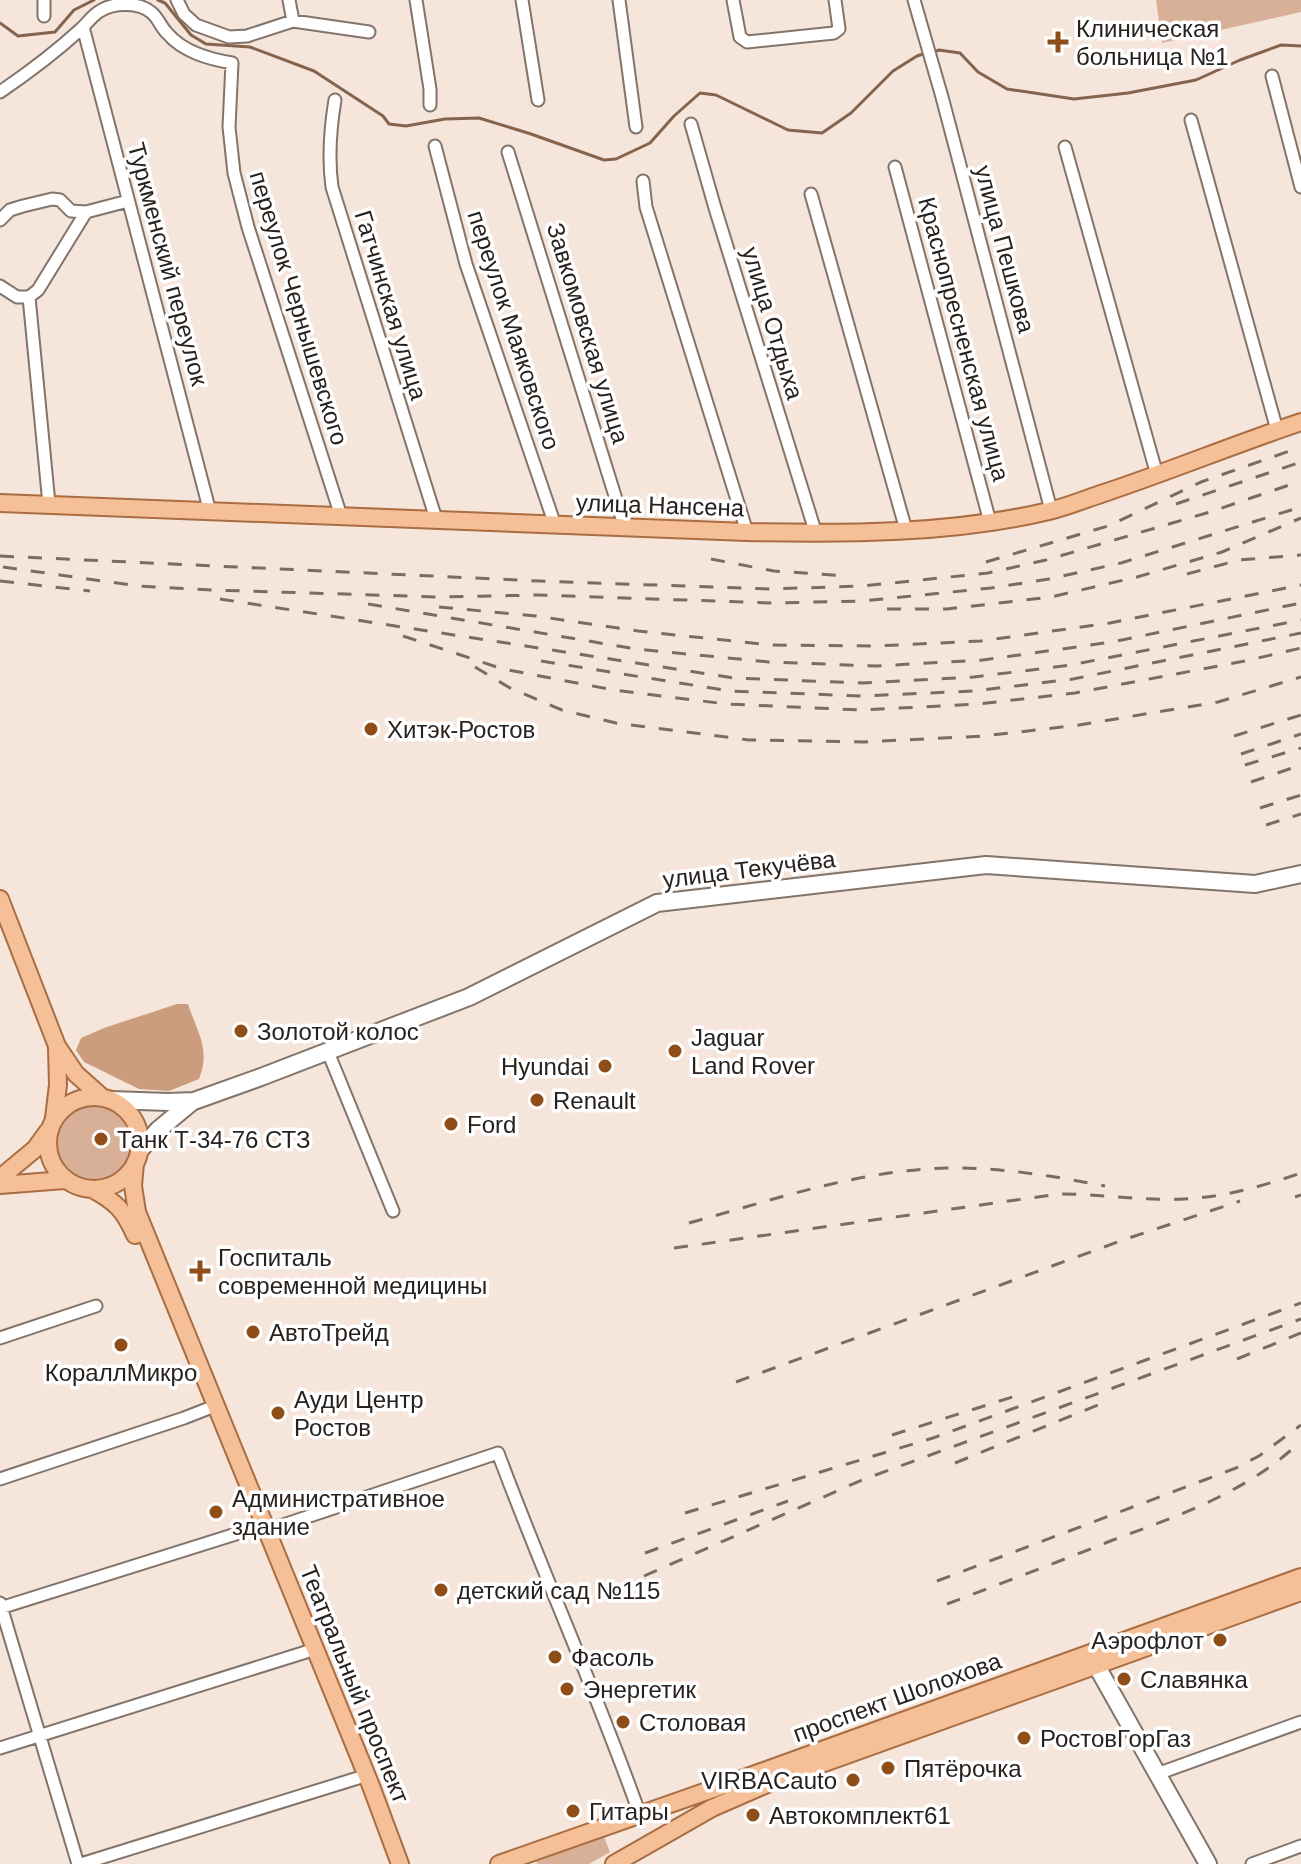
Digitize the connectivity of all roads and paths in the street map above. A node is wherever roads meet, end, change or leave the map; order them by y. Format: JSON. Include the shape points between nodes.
{"nodes":[{"id":1,"x":44,"y":0,"type":"edge"},
{"id":2,"x":289,"y":0,"type":"edge"},
{"id":3,"x":416,"y":0,"type":"edge"},
{"id":4,"x":522,"y":0,"type":"edge"},
{"id":5,"x":619,"y":0,"type":"edge"},
{"id":6,"x":733,"y":0,"type":"edge"},
{"id":7,"x":835,"y":0,"type":"edge"},
{"id":8,"x":914,"y":0,"type":"edge"},
{"id":9,"x":178,"y":1,"type":"edge"},
{"id":10,"x":44,"y":16,"type":"dead end"},
{"id":11,"x":293,"y":21,"type":"junction"},
{"id":12,"x":83,"y":27,"type":"junction"},
{"id":13,"x":369,"y":32,"type":"dead end"},
{"id":14,"x":1272,"y":76,"type":"dead end"},
{"id":15,"x":0,"y":92,"type":"edge"},
{"id":16,"x":335,"y":100,"type":"dead end"},
{"id":17,"x":538,"y":100,"type":"dead end"},
{"id":18,"x":430,"y":105,"type":"dead end"},
{"id":19,"x":1191,"y":120,"type":"dead end"},
{"id":20,"x":691,"y":124,"type":"dead end"},
{"id":21,"x":636,"y":127,"type":"dead end"},
{"id":22,"x":435,"y":146,"type":"dead end"},
{"id":23,"x":1065,"y":147,"type":"dead end"},
{"id":24,"x":508,"y":152,"type":"dead end"},
{"id":25,"x":1297,"y":154,"type":"edge"},
{"id":26,"x":895,"y":167,"type":"dead end"},
{"id":27,"x":643,"y":181,"type":"dead end"},
{"id":28,"x":1301,"y":187,"type":"edge"},
{"id":29,"x":811,"y":194,"type":"dead end"},
{"id":30,"x":128,"y":201,"type":"junction"},
{"id":31,"x":86,"y":212,"type":"junction"},
{"id":32,"x":0,"y":220,"type":"edge"},
{"id":33,"x":0,"y":286,"type":"edge"},
{"id":34,"x":29,"y":297,"type":"junction"},
{"id":35,"x":1301,"y":422,"type":"edge"},
{"id":36,"x":1277,"y":430,"type":"junction"},
{"id":37,"x":1157,"y":475,"type":"junction"},
{"id":38,"x":0,"y":503,"type":"edge"},
{"id":39,"x":49,"y":504,"type":"junction"},
{"id":40,"x":1051,"y":510,"type":"junction"},
{"id":41,"x":210,"y":512,"type":"junction"},
{"id":42,"x":341,"y":516,"type":"junction"},
{"id":43,"x":436,"y":519,"type":"junction"},
{"id":44,"x":990,"y":522,"type":"junction"},
{"id":45,"x":555,"y":525,"type":"junction"},
{"id":46,"x":625,"y":528,"type":"junction"},
{"id":47,"x":906,"y":530,"type":"junction"},
{"id":48,"x":747,"y":532,"type":"junction"},
{"id":49,"x":816,"y":534,"type":"junction"},
{"id":50,"x":1301,"y":874,"type":"edge"},
{"id":51,"x":0,"y":899,"type":"edge"},
{"id":52,"x":57,"y":1046,"type":"junction"},
{"id":53,"x":328,"y":1052,"type":"junction"},
{"id":54,"x":107,"y":1099,"type":"junction"},
{"id":55,"x":194,"y":1101,"type":"junction"},
{"id":56,"x":52,"y":1124,"type":"junction"},
{"id":57,"x":137,"y":1157,"type":"junction"},
{"id":58,"x":0,"y":1178,"type":"edge"},
{"id":59,"x":64,"y":1180,"type":"junction"},
{"id":60,"x":0,"y":1185,"type":"edge"},
{"id":61,"x":92,"y":1189,"type":"junction"},
{"id":62,"x":393,"y":1211,"type":"dead end"},
{"id":63,"x":96,"y":1306,"type":"dead end"},
{"id":64,"x":0,"y":1338,"type":"edge"},
{"id":65,"x":207,"y":1409,"type":"junction"},
{"id":66,"x":0,"y":1479,"type":"edge"},
{"id":67,"x":261,"y":1529,"type":"junction"},
{"id":68,"x":1301,"y":1577,"type":"edge"},
{"id":69,"x":1301,"y":1592,"type":"edge"},
{"id":70,"x":0,"y":1607,"type":"edge"},
{"id":71,"x":306,"y":1652,"type":"junction"},
{"id":72,"x":1093,"y":1660,"type":"junction"},
{"id":73,"x":1301,"y":1722,"type":"edge"},
{"id":74,"x":40,"y":1737,"type":"junction"},
{"id":75,"x":0,"y":1748,"type":"edge"},
{"id":76,"x":1157,"y":1774,"type":"junction"},
{"id":77,"x":358,"y":1778,"type":"junction"},
{"id":78,"x":640,"y":1815,"type":"junction"},
{"id":79,"x":1301,"y":1846,"type":"edge"},
{"id":80,"x":509,"y":1863,"type":"edge"},
{"id":81,"x":79,"y":1864,"type":"edge"},
{"id":82,"x":390,"y":1864,"type":"edge"},
{"id":83,"x":400,"y":1864,"type":"edge"},
{"id":84,"x":614,"y":1864,"type":"edge"},
{"id":85,"x":1208,"y":1864,"type":"edge"},
{"id":86,"x":1252,"y":1864,"type":"edge"}],
"edges":[{"from":1,"to":10,"type":"street"},
{"from":2,"to":11,"type":"street"},
{"from":3,"to":18,"type":"street"},
{"from":4,"to":17,"type":"street"},
{"from":5,"to":21,"type":"street"},
{"from":6,"to":7,"type":"street","via":[[740,37],[747,42],[834,33],[839,29]]},
{"from":8,"to":40,"type":"street","name":"улица Пешкова"},
{"from":9,"to":11,"type":"street","via":[[196,25],[229,37]]},
{"from":11,"to":13,"type":"street"},
{"from":12,"to":15,"type":"street"},
{"from":12,"to":30,"type":"street","name":"Туркменский переулок"},
{"from":12,"to":42,"type":"street","name":"переулок Чернышевского","via":[[102,9],[135,5],[153,14],[178,43],[205,58],[232,63],[229,127],[234,173]]},
{"from":14,"to":25,"type":"street"},
{"from":16,"to":43,"type":"street","name":"Гатчинская улица","via":[[329,135],[332,187]]},
{"from":19,"to":36,"type":"street"},
{"from":20,"to":49,"type":"street","name":"улица Отдыха"},
{"from":22,"to":45,"type":"street","name":"переулок Маяковского","via":[[466,264]]},
{"from":23,"to":37,"type":"street"},
{"from":24,"to":46,"type":"street","name":"Завкомовская улица"},
{"from":25,"to":28,"type":"street"},
{"from":26,"to":44,"type":"street","name":"Краснопресненская улица"},
{"from":27,"to":48,"type":"street","via":[[646,207]]},
{"from":29,"to":47,"type":"street"},
{"from":30,"to":31,"type":"street"},
{"from":30,"to":41,"type":"street","name":"Туркменский переулок"},
{"from":31,"to":32,"type":"street","via":[[71,211],[52,199],[10,210]]},
{"from":31,"to":34,"type":"street"},
{"from":33,"to":34,"type":"street","via":[[17,297]]},
{"from":34,"to":39,"type":"street"},
{"from":35,"to":36,"type":"main road","name":"улица Нансена"},
{"from":36,"to":37,"type":"main road","name":"улица Нансена"},
{"from":37,"to":40,"type":"main road","name":"улица Нансена"},
{"from":38,"to":39,"type":"main road","name":"улица Нансена"},
{"from":39,"to":41,"type":"main road","name":"улица Нансена"},
{"from":40,"to":44,"type":"main road","name":"улица Нансена"},
{"from":41,"to":42,"type":"main road","name":"улица Нансена"},
{"from":42,"to":43,"type":"main road","name":"улица Нансена"},
{"from":43,"to":45,"type":"main road","name":"улица Нансена"},
{"from":44,"to":47,"type":"main road","name":"улица Нансена"},
{"from":45,"to":46,"type":"main road","name":"улица Нансена"},
{"from":46,"to":48,"type":"main road","name":"улица Нансена"},
{"from":47,"to":49,"type":"main road","name":"улица Нансена"},
{"from":48,"to":49,"type":"main road","name":"улица Нансена"},
{"from":50,"to":53,"type":"main road","name":"улица Текучёва","via":[[1255,884],[986,865],[657,903],[469,997]]},
{"from":51,"to":52,"type":"main road"},
{"from":52,"to":54,"type":"main road","via":[[76,1074]]},
{"from":52,"to":56,"type":"main road"},
{"from":53,"to":55,"type":"main road","name":"улица Текучёва"},
{"from":53,"to":62,"type":"street"},
{"from":54,"to":55,"type":"main road","name":"улица Текучёва"},
{"from":54,"to":56,"type":"main road","via":[[76,1100]]},
{"from":54,"to":57,"type":"main road","via":[[135,1123],[140,1136]]},
{"from":55,"to":57,"type":"main road","name":"улица Текучёва","via":[[158,1130]]},
{"from":56,"to":58,"type":"main road","via":[[35,1149]]},
{"from":56,"to":59,"type":"main road","via":[[47,1143]]},
{"from":57,"to":61,"type":"main road","via":[[116,1183]]},
{"from":57,"to":67,"type":"main road","name":"Театральный проспект","via":[[137,1212]]},
{"from":59,"to":60,"type":"main road"},
{"from":59,"to":61,"type":"main road"},
{"from":61,"to":65,"type":"main road","name":"Театральный проспект","via":[[127,1217]]},
{"from":63,"to":64,"type":"street"},
{"from":65,"to":66,"type":"street"},
{"from":65,"to":67,"type":"main road","name":"Театральный проспект"},
{"from":67,"to":70,"type":"street"},
{"from":67,"to":71,"type":"main road","name":"Театральный проспект"},
{"from":67,"to":78,"type":"street","via":[[498,1453]]},
{"from":67,"to":83,"type":"main road","name":"Театральный проспект"},
{"from":68,"to":72,"type":"main road","name":"проспект Шолохова"},
{"from":69,"to":72,"type":"main road","name":"проспект Шолохова"},
{"from":70,"to":74,"type":"street"},
{"from":71,"to":74,"type":"street"},
{"from":71,"to":77,"type":"main road","name":"Театральный проспект"},
{"from":72,"to":76,"type":"main road"},
{"from":72,"to":78,"type":"main road","name":"проспект Шолохова"},
{"from":72,"to":84,"type":"main road","name":"проспект Шолохова","via":[[751,1791]]},
{"from":73,"to":76,"type":"street"},
{"from":74,"to":75,"type":"street"},
{"from":74,"to":81,"type":"street"},
{"from":76,"to":85,"type":"main road"},
{"from":77,"to":81,"type":"street"},
{"from":77,"to":82,"type":"main road","name":"Театральный проспект"},
{"from":78,"to":80,"type":"main road","name":"проспект Шолохова"},
{"from":79,"to":86,"type":"street"}]}
